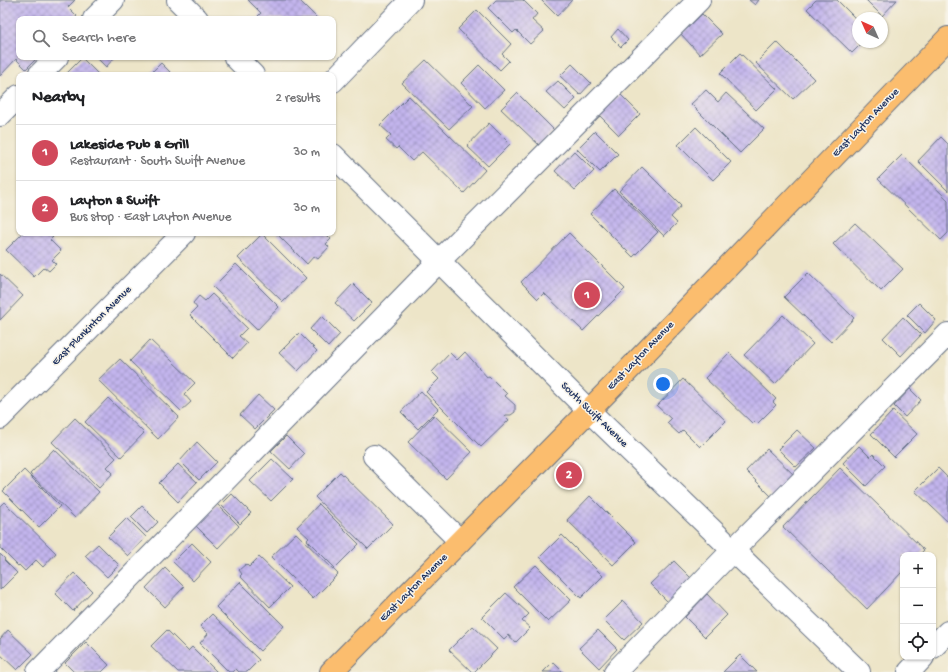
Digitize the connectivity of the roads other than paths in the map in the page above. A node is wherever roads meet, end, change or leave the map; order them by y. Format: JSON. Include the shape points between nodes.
{"nodes":[{"id":1,"x":113,"y":0,"type":"edge"},
{"id":2,"x":178,"y":0,"type":"edge"},
{"id":3,"x":411,"y":0,"type":"edge"},
{"id":4,"x":699,"y":0,"type":"edge"},
{"id":5,"x":97,"y":16,"type":"edge"},
{"id":6,"x":194,"y":16,"type":"edge"},
{"id":7,"x":948,"y":38,"type":"edge"},
{"id":8,"x":54,"y":60,"type":"edge"},
{"id":9,"x":238,"y":60,"type":"edge"},
{"id":10,"x":42,"y":72,"type":"edge"},
{"id":11,"x":250,"y":72,"type":"edge"},
{"id":12,"x":336,"y":78,"type":"edge"},
{"id":13,"x":16,"y":99,"type":"edge"},
{"id":14,"x":0,"y":115,"type":"edge"},
{"id":15,"x":336,"y":158,"type":"edge"},
{"id":16,"x":181,"y":236,"type":"edge"},
{"id":17,"x":439,"y":261,"type":"junction"},
{"id":18,"x":948,"y":334,"type":"edge"},
{"id":19,"x":589,"y":411,"type":"junction"},
{"id":20,"x":0,"y":418,"type":"edge"},
{"id":21,"x":374,"y":456,"type":"dead end"},
{"id":22,"x":460,"y":541,"type":"junction"},
{"id":23,"x":733,"y":550,"type":"junction"},
{"id":24,"x":948,"y":632,"type":"edge"},
{"id":25,"x":936,"y":644,"type":"edge"},
{"id":26,"x":920,"y":660,"type":"edge"},
{"id":27,"x":38,"y":672,"type":"edge"},
{"id":28,"x":331,"y":672,"type":"edge"},
{"id":29,"x":615,"y":672,"type":"edge"},
{"id":30,"x":859,"y":672,"type":"edge"},
{"id":31,"x":909,"y":672,"type":"edge"}],
"edges":[{"from":1,"to":5,"type":"street"},
{"from":2,"to":6,"type":"street"},
{"from":3,"to":12,"type":"street"},
{"from":4,"to":17,"type":"street"},
{"from":7,"to":19,"type":"main road","name":"East Layton Avenue"},
{"from":8,"to":10,"type":"street"},
{"from":9,"to":11,"type":"street"},
{"from":13,"to":14,"type":"street"},
{"from":15,"to":17,"type":"street","name":"South Swift Avenue"},
{"from":16,"to":20,"type":"street","name":"East Plankinton Avenue"},
{"from":17,"to":19,"type":"street","name":"South Swift Avenue"},
{"from":17,"to":27,"type":"street"},
{"from":18,"to":23,"type":"street"},
{"from":19,"to":22,"type":"main road","name":"East Layton Avenue"},
{"from":19,"to":23,"type":"street","name":"South Swift Avenue"},
{"from":21,"to":22,"type":"street"},
{"from":22,"to":28,"type":"main road","name":"East Layton Avenue"},
{"from":23,"to":29,"type":"street"},
{"from":23,"to":30,"type":"street","name":"South Swift Avenue"},
{"from":24,"to":25,"type":"street"},
{"from":26,"to":31,"type":"street"}]}
